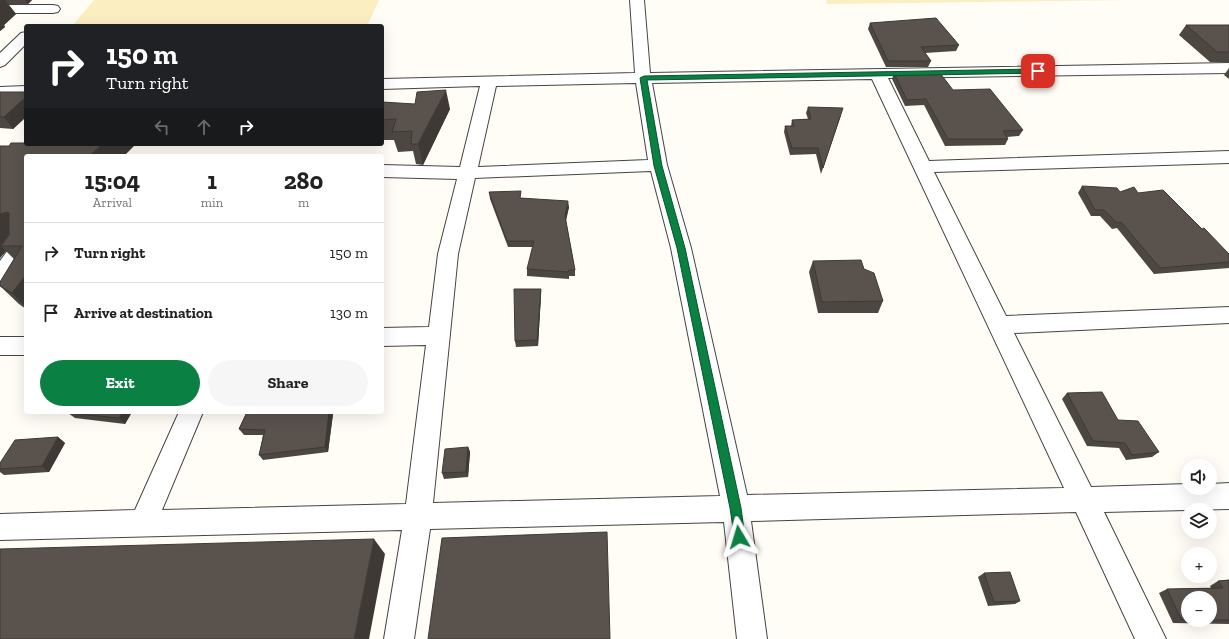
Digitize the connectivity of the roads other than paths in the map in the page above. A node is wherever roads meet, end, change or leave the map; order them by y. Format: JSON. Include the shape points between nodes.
{"nodes":[{"id":1,"x":637,"y":0,"type":"edge"},
{"id":2,"x":58,"y":4,"type":"edge"},
{"id":3,"x":0,"y":9,"type":"edge"},
{"id":4,"x":40,"y":22,"type":"dead end"},
{"id":5,"x":24,"y":38,"type":"edge"},
{"id":6,"x":0,"y":62,"type":"edge"},
{"id":7,"x":1229,"y":68,"type":"edge"},
{"id":8,"x":878,"y":74,"type":"junction"},
{"id":9,"x":644,"y":78,"type":"junction"},
{"id":10,"x":489,"y":82,"type":"junction"},
{"id":11,"x":384,"y":84,"type":"edge"},
{"id":12,"x":24,"y":91,"type":"edge"},
{"id":13,"x":0,"y":92,"type":"edge"},
{"id":14,"x":1229,"y":157,"type":"edge"},
{"id":15,"x":658,"y":166,"type":"junction"},
{"id":16,"x":923,"y":167,"type":"junction"},
{"id":17,"x":384,"y":171,"type":"edge"},
{"id":18,"x":467,"y":173,"type":"junction"},
{"id":19,"x":24,"y":243,"type":"edge"},
{"id":20,"x":0,"y":276,"type":"edge"},
{"id":21,"x":1229,"y":315,"type":"edge"},
{"id":22,"x":999,"y":325,"type":"junction"},
{"id":23,"x":439,"y":336,"type":"junction"},
{"id":24,"x":384,"y":337,"type":"edge"},
{"id":25,"x":0,"y":346,"type":"edge"},
{"id":26,"x":24,"y":346,"type":"edge"},
{"id":27,"x":190,"y":414,"type":"edge"},
{"id":28,"x":1229,"y":496,"type":"edge"},
{"id":29,"x":1083,"y":499,"type":"junction"},
{"id":30,"x":736,"y":508,"type":"junction"},
{"id":31,"x":418,"y":516,"type":"junction"},
{"id":32,"x":144,"y":523,"type":"junction"},
{"id":33,"x":0,"y":527,"type":"edge"},
{"id":34,"x":399,"y":639,"type":"edge"},
{"id":35,"x":752,"y":639,"type":"edge"},
{"id":36,"x":1151,"y":639,"type":"edge"}],
"edges":[{"from":1,"to":9,"type":"street"},
{"from":2,"to":3,"type":"street"},
{"from":2,"to":4,"type":"street"},
{"from":5,"to":6,"type":"street"},
{"from":7,"to":8,"type":"street"},
{"from":8,"to":9,"type":"street"},
{"from":8,"to":16,"type":"street"},
{"from":9,"to":10,"type":"street"},
{"from":9,"to":15,"type":"street"},
{"from":10,"to":11,"type":"street"},
{"from":10,"to":18,"type":"street"},
{"from":12,"to":13,"type":"street"},
{"from":14,"to":16,"type":"street"},
{"from":15,"to":18,"type":"street"},
{"from":15,"to":30,"type":"street","via":[[681,248]]},
{"from":16,"to":22,"type":"street"},
{"from":17,"to":18,"type":"street"},
{"from":18,"to":23,"type":"street","via":[[448,254]]},
{"from":19,"to":20,"type":"street"},
{"from":21,"to":22,"type":"street"},
{"from":22,"to":29,"type":"street"},
{"from":23,"to":24,"type":"street"},
{"from":23,"to":31,"type":"street"},
{"from":25,"to":26,"type":"street"},
{"from":27,"to":32,"type":"street"},
{"from":28,"to":29,"type":"street"},
{"from":29,"to":30,"type":"street"},
{"from":29,"to":36,"type":"street"},
{"from":30,"to":31,"type":"street"},
{"from":30,"to":35,"type":"street"},
{"from":31,"to":32,"type":"street"},
{"from":31,"to":34,"type":"street"},
{"from":32,"to":33,"type":"street"}]}
